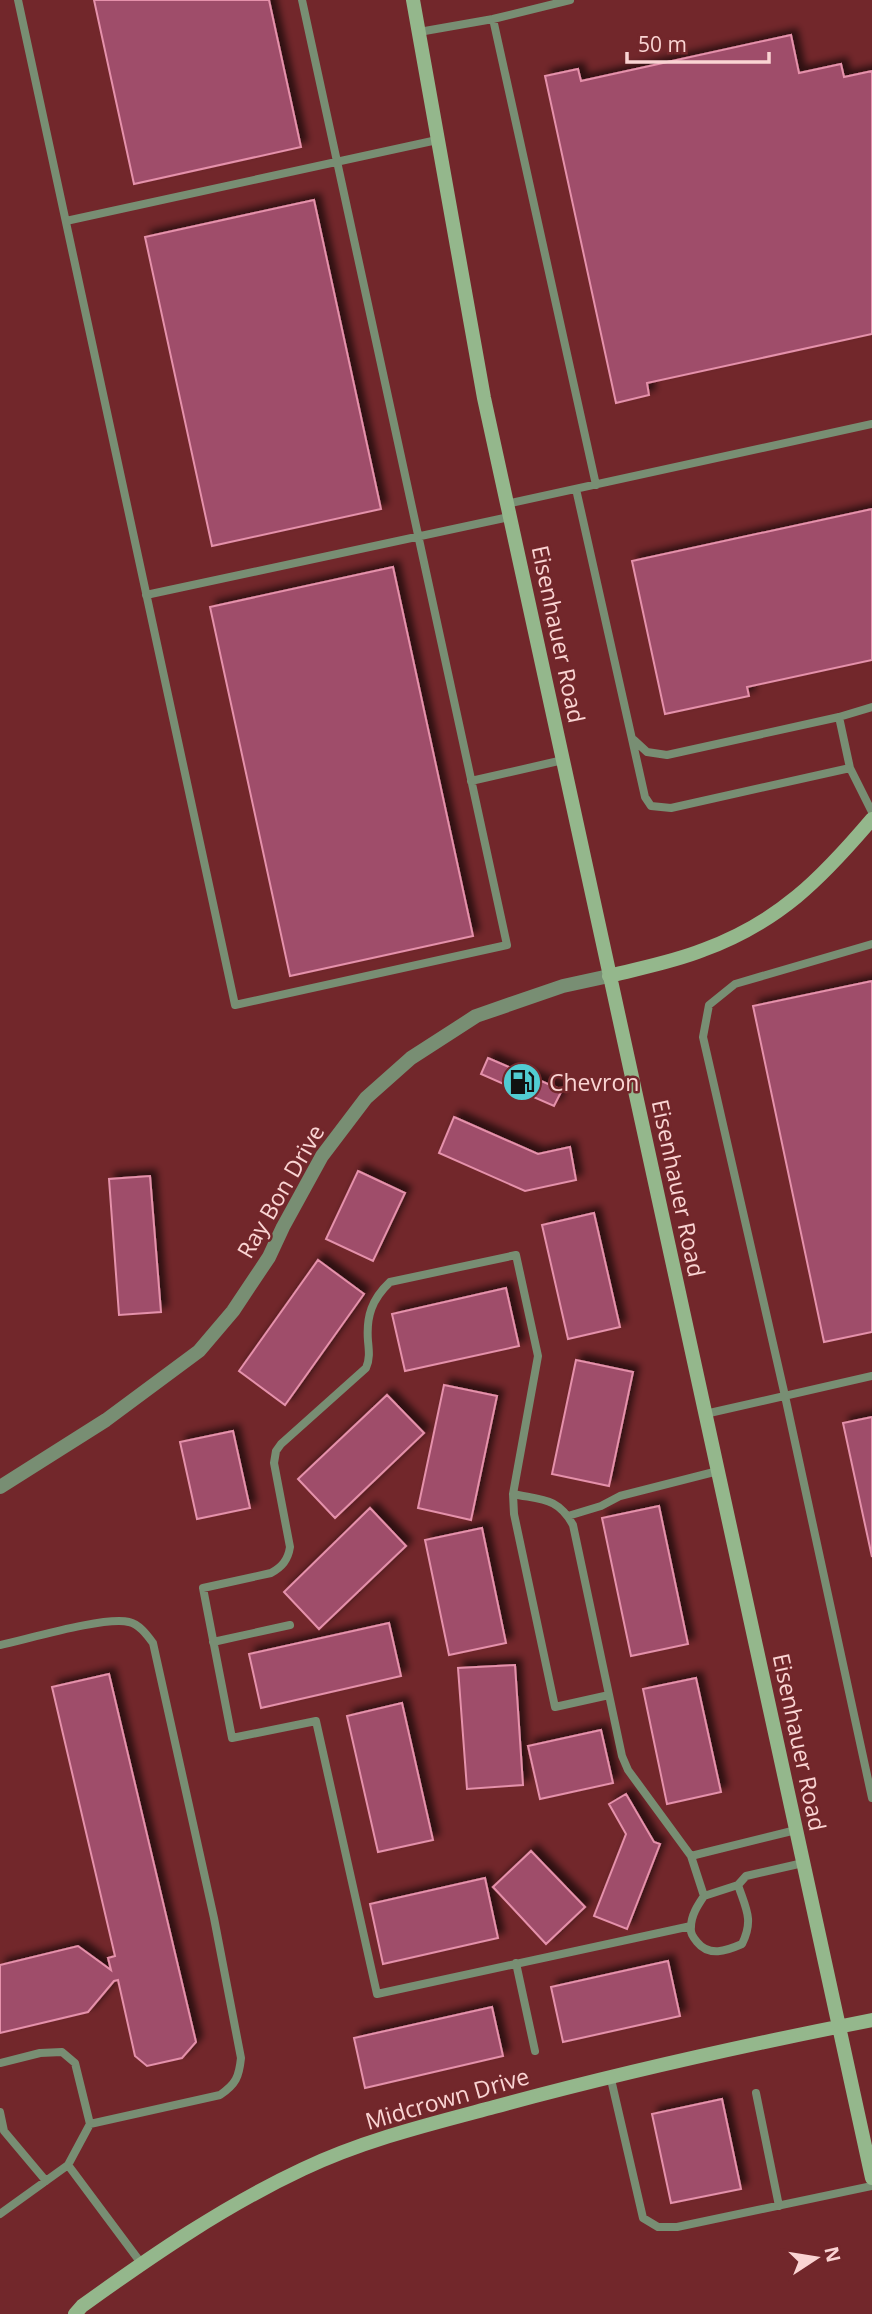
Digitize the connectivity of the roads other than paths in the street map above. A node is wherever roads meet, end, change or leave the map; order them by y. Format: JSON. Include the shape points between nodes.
{"nodes":[{"id":1,"x":18,"y":0,"type":"edge"},
{"id":2,"x":302,"y":0,"type":"edge"},
{"id":3,"x":413,"y":0,"type":"edge"},
{"id":4,"x":570,"y":0,"type":"edge"},
{"id":5,"x":493,"y":19,"type":"junction"},
{"id":6,"x":419,"y":32,"type":"junction"},
{"id":7,"x":438,"y":140,"type":"junction"},
{"id":8,"x":337,"y":162,"type":"junction"},
{"id":9,"x":66,"y":221,"type":"junction"},
{"id":10,"x":872,"y":424,"type":"edge"},
{"id":11,"x":596,"y":485,"type":"junction"},
{"id":12,"x":576,"y":489,"type":"junction"},
{"id":13,"x":508,"y":511,"type":"junction"},
{"id":14,"x":418,"y":537,"type":"junction"},
{"id":15,"x":146,"y":595,"type":"junction"},
{"id":16,"x":872,"y":707,"type":"edge"},
{"id":17,"x":839,"y":717,"type":"junction"},
{"id":18,"x":629,"y":728,"type":"junction"},
{"id":19,"x":563,"y":760,"type":"junction"},
{"id":20,"x":850,"y":768,"type":"junction"},
{"id":21,"x":471,"y":781,"type":"junction"},
{"id":22,"x":872,"y":812,"type":"edge"},
{"id":23,"x":872,"y":819,"type":"edge"},
{"id":24,"x":872,"y":944,"type":"edge"},
{"id":25,"x":609,"y":976,"type":"junction"},
{"id":26,"x":872,"y":1376,"type":"edge"},
{"id":27,"x":785,"y":1396,"type":"junction"},
{"id":28,"x":705,"y":1414,"type":"junction"},
{"id":29,"x":718,"y":1471,"type":"junction"},
{"id":30,"x":0,"y":1487,"type":"edge"},
{"id":31,"x":513,"y":1494,"type":"junction"},
{"id":32,"x":568,"y":1516,"type":"junction"},
{"id":33,"x":290,"y":1625,"type":"dead end"},
{"id":34,"x":213,"y":1642,"type":"junction"},
{"id":35,"x":0,"y":1645,"type":"edge"},
{"id":36,"x":609,"y":1695,"type":"junction"},
{"id":37,"x":872,"y":1798,"type":"edge"},
{"id":38,"x":796,"y":1830,"type":"junction"},
{"id":39,"x":691,"y":1856,"type":"junction"},
{"id":40,"x":803,"y":1863,"type":"junction"},
{"id":41,"x":737,"y":1885,"type":"junction"},
{"id":42,"x":704,"y":1896,"type":"junction"},
{"id":43,"x":691,"y":1926,"type":"junction"},
{"id":44,"x":516,"y":1963,"type":"junction"},
{"id":45,"x":872,"y":2020,"type":"edge"},
{"id":46,"x":839,"y":2027,"type":"junction"},
{"id":47,"x":535,"y":2051,"type":"dead end"},
{"id":48,"x":0,"y":2063,"type":"edge"},
{"id":49,"x":610,"y":2075,"type":"junction"},
{"id":50,"x":756,"y":2093,"type":"dead end"},
{"id":51,"x":0,"y":2112,"type":"edge"},
{"id":52,"x":90,"y":2124,"type":"junction"},
{"id":53,"x":68,"y":2165,"type":"junction"},
{"id":54,"x":872,"y":2178,"type":"edge"},
{"id":55,"x":46,"y":2181,"type":"junction"},
{"id":56,"x":872,"y":2186,"type":"edge"},
{"id":57,"x":779,"y":2206,"type":"junction"},
{"id":58,"x":0,"y":2214,"type":"edge"},
{"id":59,"x":141,"y":2263,"type":"junction"},
{"id":60,"x":75,"y":2314,"type":"edge"}],
"edges":[{"from":1,"to":9,"type":"lane"},
{"from":2,"to":8,"type":"lane"},
{"from":3,"to":6,"type":"main road","name":"Eisenhauer Road"},
{"from":4,"to":5,"type":"lane"},
{"from":5,"to":6,"type":"lane"},
{"from":5,"to":11,"type":"lane"},
{"from":6,"to":7,"type":"main road","name":"Eisenhauer Road"},
{"from":7,"to":8,"type":"lane"},
{"from":7,"to":13,"type":"main road","name":"Eisenhauer Road","via":[[464,297]]},
{"from":8,"to":9,"type":"lane"},
{"from":8,"to":14,"type":"lane"},
{"from":9,"to":15,"type":"lane"},
{"from":10,"to":11,"type":"lane"},
{"from":11,"to":12,"type":"lane"},
{"from":12,"to":13,"type":"lane"},
{"from":12,"to":18,"type":"lane"},
{"from":13,"to":14,"type":"lane"},
{"from":13,"to":19,"type":"main road","name":"Eisenhauer Road"},
{"from":14,"to":15,"type":"lane"},
{"from":14,"to":21,"type":"lane"},
{"from":15,"to":21,"type":"lane","via":[[235,1005],[507,945]]},
{"from":16,"to":17,"type":"lane"},
{"from":17,"to":18,"type":"lane","via":[[667,755],[638,746]]},
{"from":17,"to":20,"type":"lane"},
{"from":18,"to":20,"type":"lane","via":[[645,797],[651,806],[661,808]]},
{"from":19,"to":21,"type":"lane"},
{"from":19,"to":25,"type":"main road","name":"Eisenhauer Road"},
{"from":20,"to":22,"type":"lane"},
{"from":23,"to":25,"type":"main road","name":"Ray Bon Drive","via":[[816,882],[762,923],[701,951]]},
{"from":24,"to":27,"type":"lane","via":[[735,984],[709,1005],[703,1037]]},
{"from":25,"to":28,"type":"main road","name":"Eisenhauer Road"},
{"from":25,"to":30,"type":"street","name":"Ray Bon Drive","via":[[563,986],[476,1016],[411,1058],[366,1098],[322,1156],[269,1257],[233,1311],[199,1350],[106,1420]]},
{"from":26,"to":27,"type":"lane"},
{"from":27,"to":28,"type":"lane"},
{"from":27,"to":37,"type":"lane"},
{"from":28,"to":29,"type":"main road","name":"Eisenhauer Road"},
{"from":29,"to":32,"type":"lane","via":[[620,1496]]},
{"from":29,"to":38,"type":"main road","name":"Eisenhauer Road"},
{"from":31,"to":32,"type":"lane","via":[[554,1502]]},
{"from":31,"to":34,"type":"lane","via":[[538,1356],[516,1255],[390,1282],[376,1295],[369,1311],[366,1368],[276,1451],[289,1556],[271,1573],[203,1588]]},
{"from":31,"to":36,"type":"lane","via":[[513,1514],[555,1707]]},
{"from":32,"to":36,"type":"lane"},
{"from":33,"to":34,"type":"lane"},
{"from":34,"to":44,"type":"lane","via":[[232,1738],[316,1721],[376,1994]]},
{"from":35,"to":52,"type":"lane","via":[[108,1622],[131,1622],[153,1643],[238,2032],[239,2075],[234,2086],[220,2095]]},
{"from":36,"to":39,"type":"lane","via":[[628,1770]]},
{"from":38,"to":39,"type":"lane"},
{"from":38,"to":40,"type":"main road","name":"Eisenhauer Road"},
{"from":39,"to":42,"type":"lane"},
{"from":40,"to":41,"type":"lane","via":[[746,1876]]},
{"from":40,"to":46,"type":"main road","name":"Eisenhauer Road"},
{"from":41,"to":42,"type":"lane"},
{"from":41,"to":43,"type":"lane","via":[[750,1929],[742,1944],[710,1952],[699,1945]]},
{"from":42,"to":43,"type":"lane"},
{"from":43,"to":44,"type":"lane"},
{"from":44,"to":47,"type":"lane"},
{"from":45,"to":46,"type":"main road","name":"Midcrown Drive"},
{"from":46,"to":49,"type":"main road","name":"Midcrown Drive"},
{"from":46,"to":54,"type":"main road","name":"Eisenhauer Road"},
{"from":48,"to":52,"type":"lane","via":[[62,2052],[75,2063]]},
{"from":49,"to":57,"type":"lane","via":[[643,2218],[658,2227],[677,2227]]},
{"from":49,"to":59,"type":"main road","name":"Midcrown Drive","via":[[388,2136],[305,2168],[225,2209]]},
{"from":50,"to":57,"type":"lane"},
{"from":51,"to":55,"type":"lane","via":[[5,2131]]},
{"from":52,"to":53,"type":"lane"},
{"from":53,"to":55,"type":"lane"},
{"from":53,"to":59,"type":"lane"},
{"from":55,"to":58,"type":"lane"},
{"from":56,"to":57,"type":"lane"},
{"from":59,"to":60,"type":"main road","name":"Midcrown Drive"}]}
